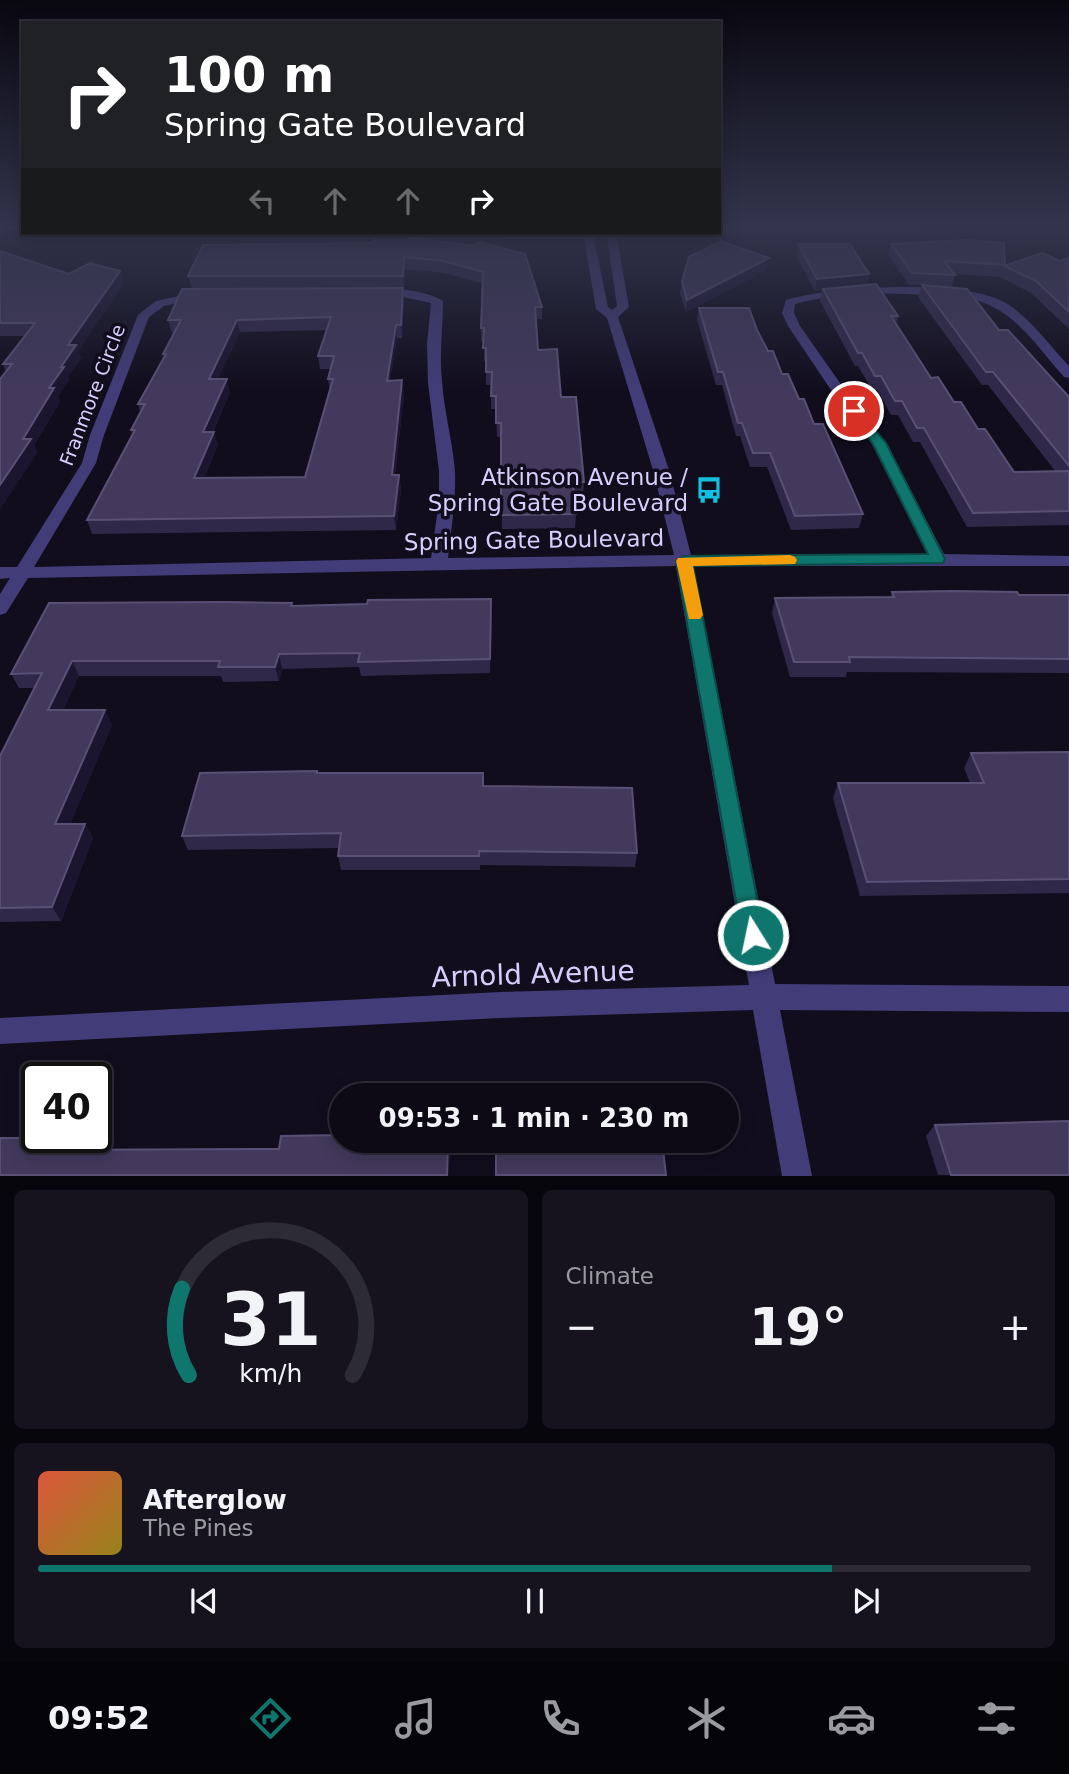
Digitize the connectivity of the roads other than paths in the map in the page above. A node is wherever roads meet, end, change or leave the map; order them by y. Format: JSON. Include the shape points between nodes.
{"nodes":[{"id":1,"x":597,"y":281,"type":"edge"},
{"id":2,"x":619,"y":281,"type":"edge"},
{"id":3,"x":365,"y":293,"type":"edge"},
{"id":4,"x":214,"y":294,"type":"edge"},
{"id":5,"x":612,"y":316,"type":"junction"},
{"id":6,"x":1069,"y":374,"type":"edge"},
{"id":7,"x":938,"y":559,"type":"junction"},
{"id":8,"x":684,"y":561,"type":"junction"},
{"id":9,"x":1069,"y":561,"type":"edge"},
{"id":10,"x":439,"y":563,"type":"junction"},
{"id":11,"x":0,"y":573,"type":"edge"},
{"id":12,"x":21,"y":573,"type":"junction"},
{"id":13,"x":0,"y":609,"type":"edge"},
{"id":14,"x":764,"y":997,"type":"junction"},
{"id":15,"x":1069,"y":999,"type":"edge"},
{"id":16,"x":0,"y":1031,"type":"edge"},
{"id":17,"x":797,"y":1175,"type":"edge"}],
"edges":[{"from":1,"to":5,"type":"street","via":[[602,309]]},
{"from":2,"to":5,"type":"street","via":[[623,307]]},
{"from":3,"to":10,"type":"street","via":[[437,301],[435,383],[447,471]]},
{"from":4,"to":12,"type":"street","name":"Franmore Circle","via":[[177,297],[144,315],[89,463]]},
{"from":5,"to":8,"type":"street","via":[[661,470]]},
{"from":6,"to":7,"type":"street","via":[[1004,308],[980,298],[912,293],[826,295],[790,302],[788,313],[794,326],[879,443]]},
{"from":7,"to":8,"type":"street","name":"Spring Gate Boulevard"},
{"from":7,"to":9,"type":"street","name":"Spring Gate Boulevard"},
{"from":8,"to":10,"type":"street","name":"Spring Gate Boulevard"},
{"from":8,"to":14,"type":"street"},
{"from":10,"to":12,"type":"street","name":"Spring Gate Boulevard"},
{"from":11,"to":12,"type":"street","name":"Spring Gate Boulevard"},
{"from":12,"to":13,"type":"street","name":"Franmore Circle"},
{"from":14,"to":15,"type":"street","name":"Arnold Avenue"},
{"from":14,"to":16,"type":"street","name":"Arnold Avenue","via":[[500,1005]]},
{"from":14,"to":17,"type":"street"}]}
